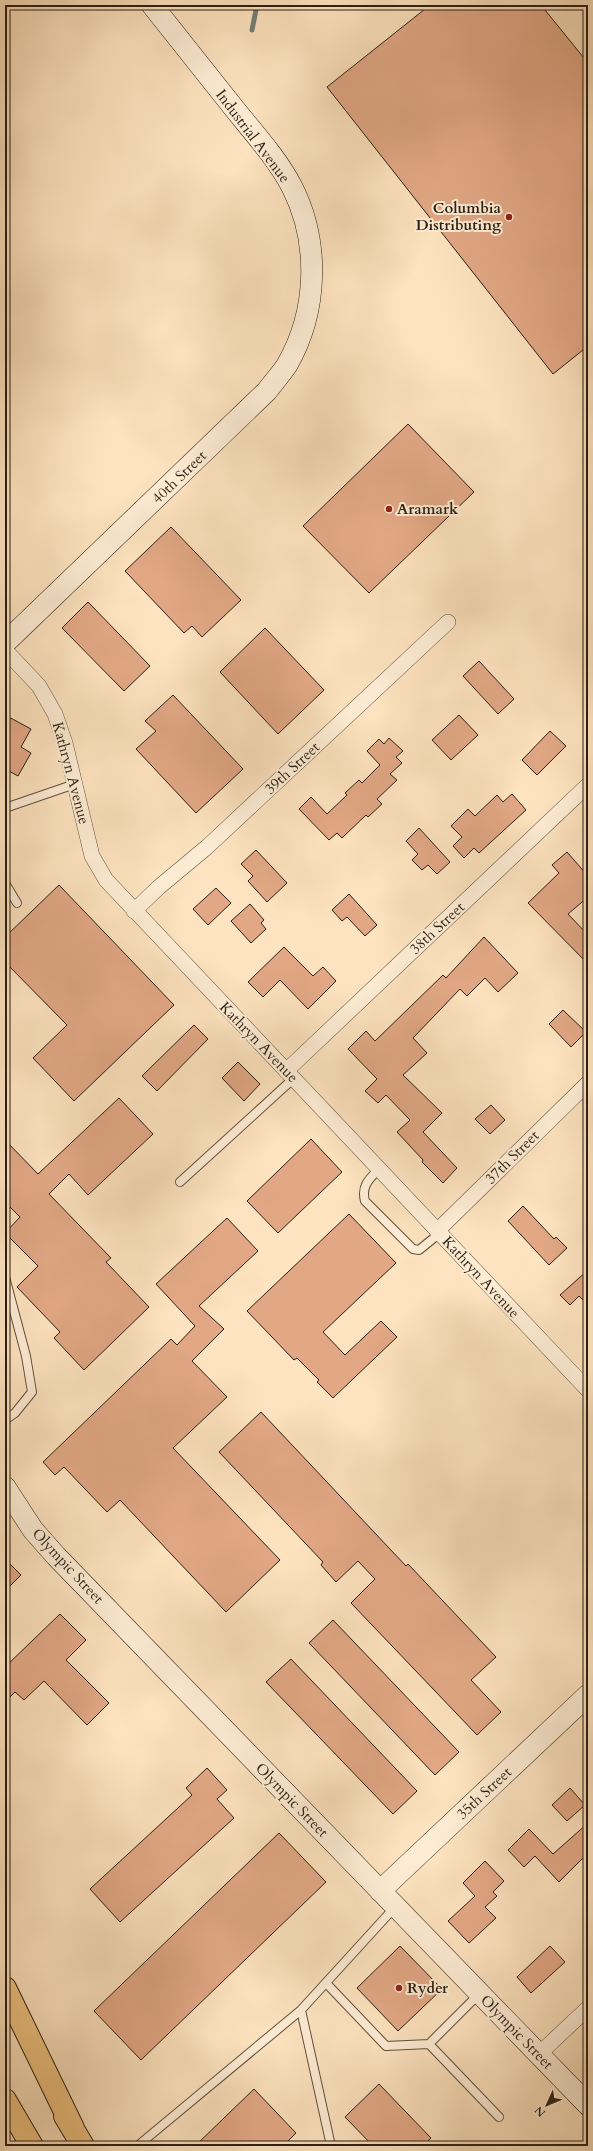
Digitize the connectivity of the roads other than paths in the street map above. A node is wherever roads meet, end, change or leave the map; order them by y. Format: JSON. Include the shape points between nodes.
{"nodes":[{"id":1,"x":152,"y":5,"type":"edge"},
{"id":2,"x":311,"y":285,"type":"joint"},
{"id":3,"x":448,"y":622,"type":"dead end"},
{"id":4,"x":5,"y":643,"type":"edge"},
{"id":5,"x":5,"y":650,"type":"edge"},
{"id":6,"x":75,"y":784,"type":"junction"},
{"id":7,"x":588,"y":785,"type":"edge"},
{"id":8,"x":5,"y":808,"type":"edge"},
{"id":9,"x":5,"y":883,"type":"edge"},
{"id":10,"x":17,"y":903,"type":"dead end"},
{"id":11,"x":134,"y":911,"type":"junction"},
{"id":12,"x":290,"y":1075,"type":"junction"},
{"id":13,"x":588,"y":1083,"type":"edge"},
{"id":14,"x":379,"y":1169,"type":"junction"},
{"id":15,"x":180,"y":1182,"type":"dead end"},
{"id":16,"x":438,"y":1232,"type":"junction"},
{"id":17,"x":5,"y":1277,"type":"edge"},
{"id":18,"x":587,"y":1387,"type":"edge"},
{"id":19,"x":5,"y":1420,"type":"edge"},
{"id":20,"x":5,"y":1486,"type":"edge"},
{"id":21,"x":588,"y":1695,"type":"edge"},
{"id":22,"x":380,"y":1891,"type":"junction"},
{"id":23,"x":396,"y":1907,"type":"junction"},
{"id":24,"x":326,"y":1983,"type":"junction"},
{"id":25,"x":5,"y":1988,"type":"edge"},
{"id":26,"x":479,"y":1993,"type":"junction"},
{"id":27,"x":588,"y":2008,"type":"edge"},
{"id":28,"x":301,"y":2010,"type":"junction"},
{"id":29,"x":5,"y":2015,"type":"edge"},
{"id":30,"x":429,"y":2044,"type":"junction"},
{"id":31,"x":539,"y":2054,"type":"junction"},
{"id":32,"x":5,"y":2100,"type":"edge"},
{"id":33,"x":588,"y":2105,"type":"edge"},
{"id":34,"x":5,"y":2116,"type":"edge"},
{"id":35,"x":499,"y":2117,"type":"dead end"},
{"id":36,"x":78,"y":2137,"type":"edge"},
{"id":37,"x":26,"y":2146,"type":"edge"},
{"id":38,"x":32,"y":2146,"type":"edge"},
{"id":39,"x":143,"y":2146,"type":"edge"},
{"id":40,"x":331,"y":2146,"type":"edge"}],
"edges":[{"from":1,"to":2,"type":"street","name":"Industrial Avenue","via":[[264,147],[292,187],[306,223],[311,252]]},
{"from":2,"to":4,"type":"street","name":"40th Street","via":[[309,307],[299,339],[286,365],[267,391]]},
{"from":3,"to":11,"type":"street","name":"39th Street"},
{"from":5,"to":6,"type":"street","name":"Kathryn Avenue","via":[[39,686],[55,714]]},
{"from":6,"to":8,"type":"lane"},
{"from":6,"to":11,"type":"street","name":"Kathryn Avenue","via":[[92,856],[106,880]]},
{"from":7,"to":12,"type":"street","name":"38th Street"},
{"from":9,"to":10,"type":"lane"},
{"from":11,"to":12,"type":"street","name":"Kathryn Avenue"},
{"from":12,"to":14,"type":"street","name":"Kathryn Avenue"},
{"from":12,"to":15,"type":"lane"},
{"from":13,"to":16,"type":"street","name":"37th Street"},
{"from":14,"to":16,"type":"street","name":"Kathryn Avenue"},
{"from":14,"to":16,"type":"lane","via":[[366,1183],[362,1192],[365,1201],[413,1249],[418,1250]]},
{"from":16,"to":18,"type":"street","name":"Kathryn Avenue"},
{"from":17,"to":19,"type":"lane","via":[[26,1356],[32,1392],[15,1413]]},
{"from":20,"to":22,"type":"street","name":"Olympic Street","via":[[33,1530],[56,1556]]},
{"from":21,"to":22,"type":"street","name":"35th Street"},
{"from":22,"to":23,"type":"street","name":"Olympic Street"},
{"from":23,"to":24,"type":"lane"},
{"from":23,"to":26,"type":"street","name":"Olympic Street"},
{"from":24,"to":28,"type":"lane"},
{"from":24,"to":30,"type":"lane","via":[[386,2046]]},
{"from":25,"to":36,"type":"highway"},
{"from":26,"to":30,"type":"lane"},
{"from":26,"to":31,"type":"street","name":"Olympic Street"},
{"from":27,"to":31,"type":"street"},
{"from":28,"to":39,"type":"lane","via":[[141,2143]]},
{"from":28,"to":40,"type":"lane"},
{"from":29,"to":36,"type":"highway"},
{"from":30,"to":35,"type":"lane"},
{"from":31,"to":33,"type":"street","name":"Olympic Street"},
{"from":32,"to":38,"type":"highway"},
{"from":34,"to":37,"type":"highway"}]}
